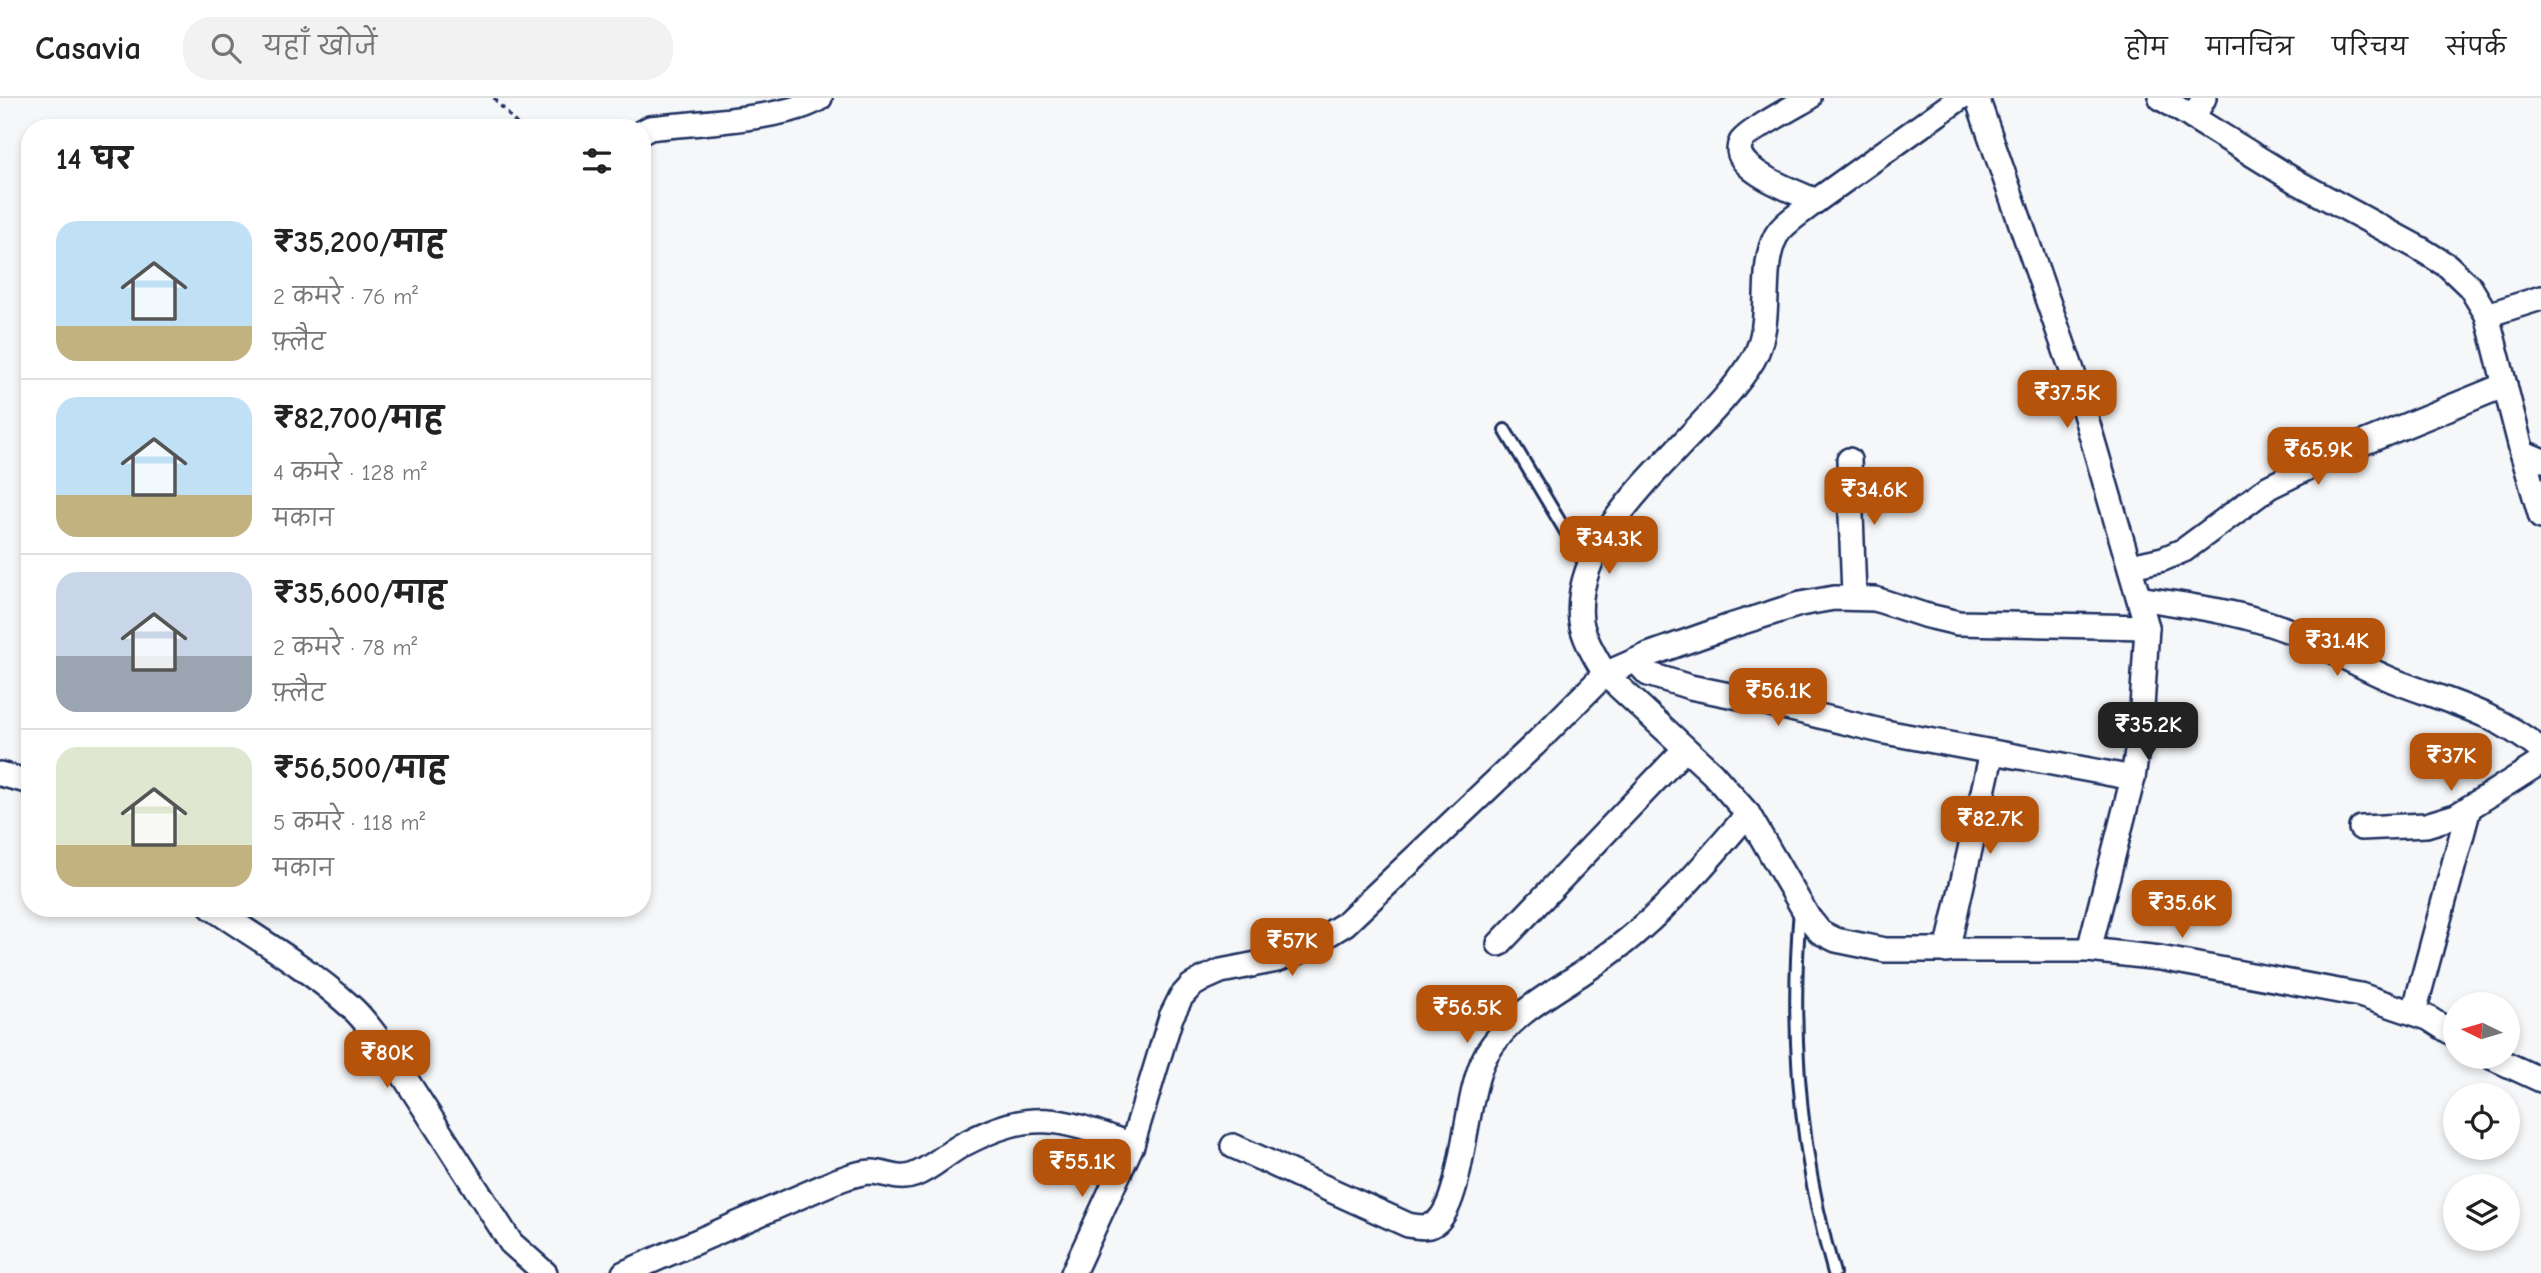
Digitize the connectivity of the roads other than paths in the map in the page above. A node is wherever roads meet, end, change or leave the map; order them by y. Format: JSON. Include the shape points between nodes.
{"nodes":[{"id":1,"x":820,"y":98,"type":"edge"},
{"id":2,"x":1809,"y":98,"type":"edge"},
{"id":3,"x":1961,"y":98,"type":"edge"},
{"id":4,"x":1977,"y":98,"type":"edge"},
{"id":5,"x":2161,"y":98,"type":"edge"},
{"id":6,"x":2198,"y":108,"type":"edge"},
{"id":7,"x":651,"y":128,"type":"edge"},
{"id":8,"x":1816,"y":201,"type":"junction"},
{"id":9,"x":2541,"y":298,"type":"edge"},
{"id":10,"x":2487,"y":315,"type":"junction"},
{"id":11,"x":2505,"y":385,"type":"junction"},
{"id":12,"x":1505,"y":430,"type":"dead end"},
{"id":13,"x":2531,"y":456,"type":"edge"},
{"id":14,"x":1849,"y":460,"type":"dead end"},
{"id":15,"x":2541,"y":517,"type":"edge"},
{"id":16,"x":2131,"y":566,"type":"junction"},
{"id":17,"x":1588,"y":569,"type":"junction"},
{"id":18,"x":1854,"y":596,"type":"junction"},
{"id":19,"x":2139,"y":598,"type":"junction"},
{"id":20,"x":2147,"y":627,"type":"junction"},
{"id":21,"x":1636,"y":660,"type":"junction"},
{"id":22,"x":1605,"y":674,"type":"junction"},
{"id":23,"x":1685,"y":749,"type":"junction"},
{"id":24,"x":2541,"y":750,"type":"edge"},
{"id":25,"x":1992,"y":752,"type":"junction"},
{"id":26,"x":2541,"y":762,"type":"edge"},
{"id":27,"x":0,"y":774,"type":"edge"},
{"id":28,"x":2133,"y":778,"type":"junction"},
{"id":29,"x":21,"y":780,"type":"edge"},
{"id":30,"x":2469,"y":808,"type":"junction"},
{"id":31,"x":1748,"y":814,"type":"junction"},
{"id":32,"x":2361,"y":828,"type":"dead end"},
{"id":33,"x":1800,"y":904,"type":"junction"},
{"id":34,"x":225,"y":917,"type":"edge"},
{"id":35,"x":1499,"y":944,"type":"dead end"},
{"id":36,"x":2090,"y":950,"type":"junction"},
{"id":37,"x":1947,"y":951,"type":"junction"},
{"id":38,"x":2414,"y":1012,"type":"junction"},
{"id":39,"x":2443,"y":1028,"type":"edge"},
{"id":40,"x":2517,"y":1069,"type":"edge"},
{"id":41,"x":2541,"y":1080,"type":"edge"},
{"id":42,"x":1132,"y":1145,"type":"junction"},
{"id":43,"x":1233,"y":1146,"type":"dead end"},
{"id":44,"x":545,"y":1273,"type":"edge"},
{"id":45,"x":624,"y":1273,"type":"edge"},
{"id":46,"x":1073,"y":1273,"type":"edge"},
{"id":47,"x":1834,"y":1273,"type":"edge"}],
"edges":[{"from":1,"to":7,"type":"street","via":[[803,108],[771,114]]},
{"from":2,"to":8,"type":"street","via":[[1745,137],[1740,156],[1753,171]]},
{"from":3,"to":8,"type":"street"},
{"from":4,"to":16,"type":"street","via":[[2074,376]]},
{"from":5,"to":6,"type":"street"},
{"from":6,"to":10,"type":"street","via":[[2297,182],[2448,265],[2470,287]]},
{"from":8,"to":17,"type":"street","via":[[1776,234],[1768,258],[1764,327],[1755,357],[1735,388],[1616,516]]},
{"from":9,"to":10,"type":"street"},
{"from":10,"to":11,"type":"street"},
{"from":11,"to":13,"type":"street"},
{"from":11,"to":16,"type":"street","via":[[2311,466],[2249,500],[2184,550]]},
{"from":12,"to":17,"type":"lane"},
{"from":13,"to":15,"type":"street"},
{"from":14,"to":18,"type":"street"},
{"from":16,"to":19,"type":"street"},
{"from":17,"to":22,"type":"street","via":[[1581,621]]},
{"from":18,"to":20,"type":"street","via":[[1958,623]]},
{"from":18,"to":21,"type":"street","via":[[1800,604]]},
{"from":19,"to":20,"type":"street"},
{"from":19,"to":24,"type":"street","via":[[2269,623],[2395,681],[2494,718]]},
{"from":20,"to":28,"type":"street"},
{"from":21,"to":22,"type":"street"},
{"from":21,"to":25,"type":"street","via":[[1648,674],[1664,681]]},
{"from":22,"to":23,"type":"street"},
{"from":22,"to":42,"type":"street","via":[[1345,925],[1301,951],[1222,971],[1191,986],[1171,1017]]},
{"from":23,"to":31,"type":"street"},
{"from":23,"to":35,"type":"street"},
{"from":25,"to":28,"type":"street"},
{"from":25,"to":37,"type":"street"},
{"from":26,"to":30,"type":"street"},
{"from":27,"to":29,"type":"street"},
{"from":28,"to":36,"type":"street"},
{"from":30,"to":32,"type":"street","via":[[2426,825]]},
{"from":30,"to":38,"type":"street"},
{"from":31,"to":33,"type":"street"},
{"from":31,"to":43,"type":"street","via":[[1641,929],[1541,998],[1496,1039],[1476,1083],[1451,1195],[1438,1221],[1426,1228],[1408,1225]]},
{"from":33,"to":37,"type":"street","via":[[1820,932],[1836,940],[1885,950]]},
{"from":33,"to":47,"type":"lane","via":[[1794,1019],[1798,1083],[1807,1158]]},
{"from":34,"to":44,"type":"street","via":[[324,985],[363,1020],[511,1243]]},
{"from":36,"to":37,"type":"street"},
{"from":36,"to":38,"type":"street","via":[[2160,958],[2348,993]]},
{"from":38,"to":39,"type":"street"},
{"from":40,"to":41,"type":"street"},
{"from":42,"to":45,"type":"street","via":[[1073,1124],[1023,1120],[961,1145],[915,1175],[858,1173]]},
{"from":42,"to":46,"type":"street"}]}
